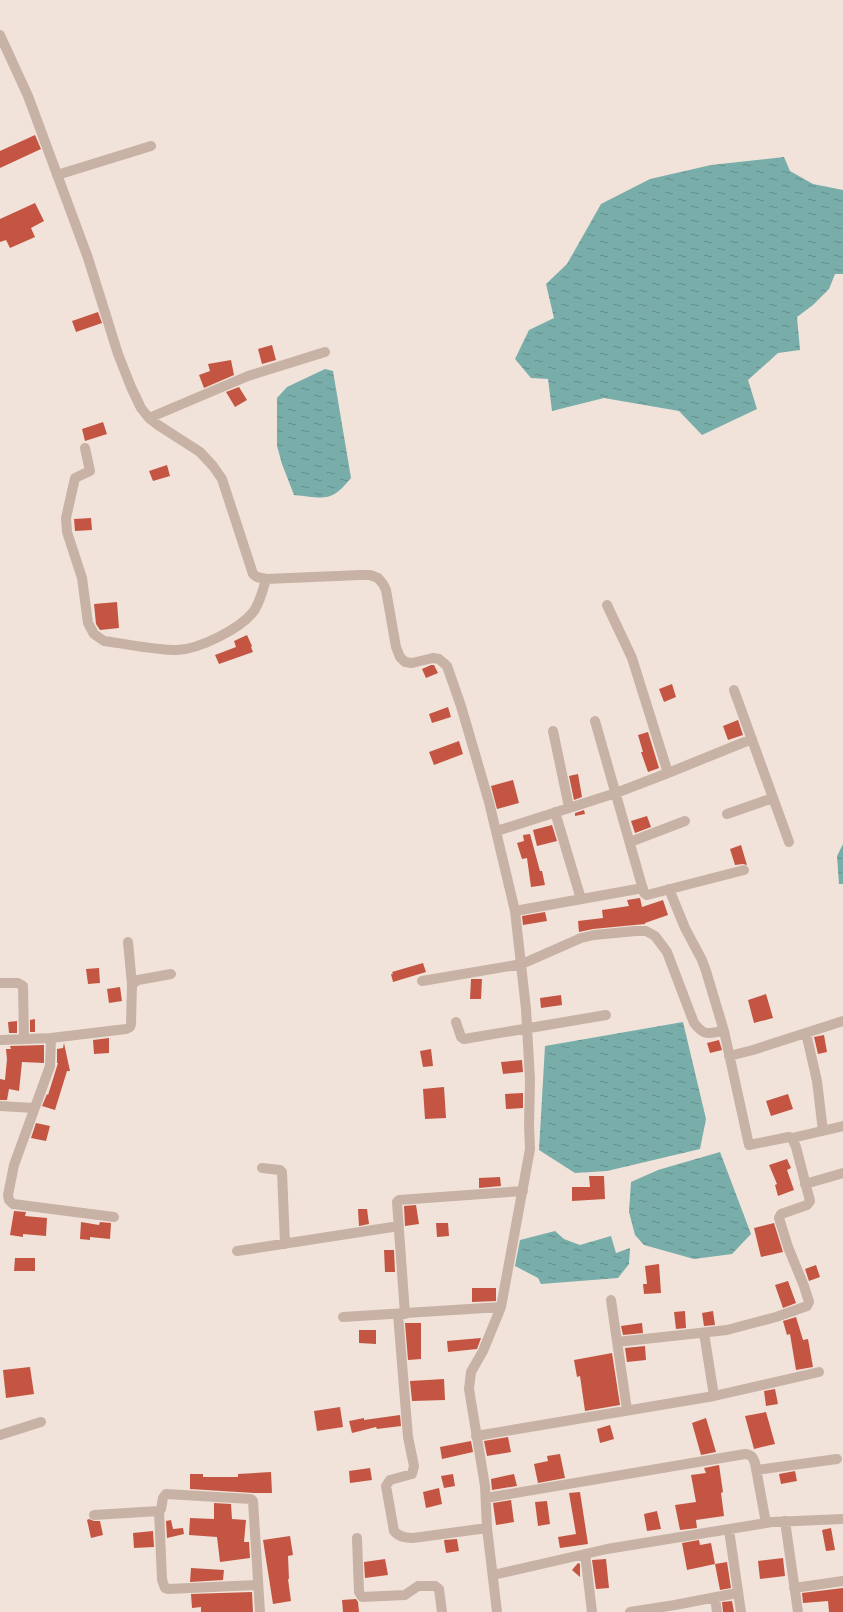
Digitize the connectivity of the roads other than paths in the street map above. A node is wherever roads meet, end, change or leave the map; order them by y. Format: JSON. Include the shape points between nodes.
{"nodes":[{"id":1,"x":0,"y":35,"type":"edge"},
{"id":2,"x":151,"y":146,"type":"dead end"},
{"id":3,"x":57,"y":176,"type":"junction"},
{"id":4,"x":325,"y":352,"type":"dead end"},
{"id":5,"x":149,"y":418,"type":"junction"},
{"id":6,"x":85,"y":448,"type":"dead end"},
{"id":7,"x":266,"y":579,"type":"junction"},
{"id":8,"x":607,"y":605,"type":"dead end"},
{"id":9,"x":734,"y":690,"type":"dead end"},
{"id":10,"x":596,"y":721,"type":"dead end"},
{"id":11,"x":553,"y":731,"type":"dead end"},
{"id":12,"x":752,"y":739,"type":"junction"},
{"id":13,"x":668,"y":773,"type":"junction"},
{"id":14,"x":616,"y":793,"type":"junction"},
{"id":15,"x":773,"y":798,"type":"junction"},
{"id":16,"x":569,"y":807,"type":"junction"},
{"id":17,"x":555,"y":812,"type":"junction"},
{"id":18,"x":727,"y":814,"type":"dead end"},
{"id":19,"x":685,"y":821,"type":"dead end"},
{"id":20,"x":497,"y":831,"type":"junction"},
{"id":21,"x":630,"y":842,"type":"junction"},
{"id":22,"x":789,"y":842,"type":"dead end"},
{"id":23,"x":744,"y":870,"type":"dead end"},
{"id":24,"x":643,"y":888,"type":"junction"},
{"id":25,"x":669,"y":889,"type":"junction"},
{"id":26,"x":581,"y":899,"type":"junction"},
{"id":27,"x":515,"y":911,"type":"junction"},
{"id":28,"x":128,"y":942,"type":"dead end"},
{"id":29,"x":522,"y":964,"type":"junction"},
{"id":30,"x":171,"y":974,"type":"dead end"},
{"id":31,"x":422,"y":980,"type":"dead end"},
{"id":32,"x":0,"y":983,"type":"edge"},
{"id":33,"x":132,"y":984,"type":"junction"},
{"id":34,"x":606,"y":1015,"type":"dead end"},
{"id":35,"x":843,"y":1021,"type":"edge"},
{"id":36,"x":456,"y":1022,"type":"dead end"},
{"id":37,"x":527,"y":1030,"type":"junction"},
{"id":38,"x":724,"y":1031,"type":"junction"},
{"id":39,"x":806,"y":1033,"type":"junction"},
{"id":40,"x":51,"y":1038,"type":"junction"},
{"id":41,"x":24,"y":1039,"type":"junction"},
{"id":42,"x":0,"y":1040,"type":"edge"},
{"id":43,"x":729,"y":1056,"type":"junction"},
{"id":44,"x":0,"y":1106,"type":"edge"},
{"id":45,"x":34,"y":1108,"type":"junction"},
{"id":46,"x":843,"y":1126,"type":"edge"},
{"id":47,"x":823,"y":1131,"type":"junction"},
{"id":48,"x":792,"y":1138,"type":"junction"},
{"id":49,"x":262,"y":1168,"type":"dead end"},
{"id":50,"x":843,"y":1173,"type":"edge"},
{"id":51,"x":805,"y":1184,"type":"junction"},
{"id":52,"x":523,"y":1191,"type":"junction"},
{"id":53,"x":5,"y":1199,"type":"edge"},
{"id":54,"x":114,"y":1217,"type":"dead end"},
{"id":55,"x":399,"y":1226,"type":"junction"},
{"id":56,"x":285,"y":1244,"type":"junction"},
{"id":57,"x":237,"y":1251,"type":"dead end"},
{"id":58,"x":611,"y":1300,"type":"dead end"},
{"id":59,"x":501,"y":1307,"type":"junction"},
{"id":60,"x":401,"y":1314,"type":"junction"},
{"id":61,"x":343,"y":1317,"type":"dead end"},
{"id":62,"x":704,"y":1333,"type":"junction"},
{"id":63,"x":617,"y":1342,"type":"junction"},
{"id":64,"x":819,"y":1372,"type":"dead end"},
{"id":65,"x":714,"y":1396,"type":"junction"},
{"id":66,"x":627,"y":1410,"type":"junction"},
{"id":67,"x":41,"y":1422,"type":"dead end"},
{"id":68,"x":0,"y":1435,"type":"edge"},
{"id":69,"x":476,"y":1436,"type":"junction"},
{"id":70,"x":837,"y":1459,"type":"dead end"},
{"id":71,"x":757,"y":1470,"type":"junction"},
{"id":72,"x":486,"y":1498,"type":"junction"},
{"id":73,"x":159,"y":1511,"type":"junction"},
{"id":74,"x":94,"y":1515,"type":"dead end"},
{"id":75,"x":843,"y":1519,"type":"edge"},
{"id":76,"x":785,"y":1521,"type":"junction"},
{"id":77,"x":766,"y":1523,"type":"junction"},
{"id":78,"x":487,"y":1528,"type":"junction"},
{"id":79,"x":729,"y":1530,"type":"junction"},
{"id":80,"x":357,"y":1538,"type":"dead end"},
{"id":81,"x":585,"y":1554,"type":"junction"},
{"id":82,"x":493,"y":1575,"type":"junction"},
{"id":83,"x":843,"y":1581,"type":"edge"},
{"id":84,"x":258,"y":1585,"type":"junction"},
{"id":85,"x":794,"y":1588,"type":"junction"},
{"id":86,"x":738,"y":1593,"type":"junction"},
{"id":87,"x":715,"y":1598,"type":"junction"},
{"id":88,"x":675,"y":1609,"type":"edge"},
{"id":89,"x":260,"y":1612,"type":"edge"},
{"id":90,"x":442,"y":1612,"type":"edge"},
{"id":91,"x":497,"y":1612,"type":"edge"},
{"id":92,"x":592,"y":1612,"type":"edge"},
{"id":93,"x":631,"y":1612,"type":"edge"},
{"id":94,"x":717,"y":1612,"type":"edge"},
{"id":95,"x":740,"y":1612,"type":"edge"},
{"id":96,"x":798,"y":1612,"type":"edge"}],
"edges":[{"from":1,"to":3,"type":"street","via":[[28,96]]},
{"from":2,"to":3,"type":"street"},
{"from":3,"to":5,"type":"street","via":[[88,258],[118,354],[131,388]]},
{"from":4,"to":5,"type":"street","via":[[248,376]]},
{"from":5,"to":7,"type":"street","via":[[200,452],[213,466],[222,479],[252,574]]},
{"from":6,"to":7,"type":"street","via":[[90,471],[75,478],[66,518],[67,532],[82,578],[88,623],[99,638],[104,641],[173,650],[207,643],[251,614]]},
{"from":7,"to":20,"type":"street","via":[[360,575],[378,578],[386,590],[400,657],[405,662],[412,663],[434,658],[447,666]]},
{"from":8,"to":13,"type":"street","via":[[632,658]]},
{"from":9,"to":12,"type":"street"},
{"from":10,"to":14,"type":"street"},
{"from":11,"to":16,"type":"street"},
{"from":12,"to":13,"type":"street"},
{"from":12,"to":15,"type":"street"},
{"from":13,"to":14,"type":"street"},
{"from":14,"to":16,"type":"street"},
{"from":14,"to":21,"type":"street"},
{"from":15,"to":18,"type":"street"},
{"from":15,"to":22,"type":"street"},
{"from":16,"to":17,"type":"street"},
{"from":17,"to":20,"type":"street"},
{"from":17,"to":26,"type":"street"},
{"from":19,"to":21,"type":"street"},
{"from":20,"to":27,"type":"street"},
{"from":21,"to":24,"type":"street"},
{"from":23,"to":25,"type":"street"},
{"from":24,"to":25,"type":"street","via":[[647,895]]},
{"from":24,"to":26,"type":"street"},
{"from":25,"to":38,"type":"street","via":[[702,960]]},
{"from":26,"to":27,"type":"street"},
{"from":27,"to":29,"type":"street"},
{"from":28,"to":33,"type":"street"},
{"from":29,"to":31,"type":"street"},
{"from":29,"to":37,"type":"street"},
{"from":29,"to":38,"type":"street","via":[[581,938],[608,933],[646,931],[655,936],[667,952],[694,1023],[701,1032],[707,1034]]},
{"from":30,"to":33,"type":"street","via":[[138,980]]},
{"from":32,"to":41,"type":"street","via":[[18,983],[23,986]]},
{"from":33,"to":40,"type":"street","via":[[130,1027]]},
{"from":34,"to":37,"type":"street"},
{"from":35,"to":39,"type":"street"},
{"from":36,"to":37,"type":"street","via":[[464,1039]]},
{"from":37,"to":52,"type":"street","via":[[530,1149]]},
{"from":38,"to":43,"type":"street"},
{"from":39,"to":43,"type":"street"},
{"from":39,"to":47,"type":"street","via":[[817,1081]]},
{"from":40,"to":41,"type":"street"},
{"from":40,"to":45,"type":"street","via":[[50,1066]]},
{"from":41,"to":42,"type":"street"},
{"from":43,"to":48,"type":"street","via":[[749,1145],[784,1137]]},
{"from":44,"to":45,"type":"street"},
{"from":45,"to":53,"type":"street"},
{"from":46,"to":47,"type":"street"},
{"from":47,"to":48,"type":"street"},
{"from":48,"to":51,"type":"street"},
{"from":49,"to":56,"type":"street","via":[[282,1172]]},
{"from":50,"to":51,"type":"street"},
{"from":51,"to":62,"type":"street","via":[[809,1204],[781,1214],[779,1218],[809,1304],[776,1317],[727,1330]]},
{"from":52,"to":55,"type":"street","via":[[399,1200]]},
{"from":52,"to":59,"type":"street"},
{"from":53,"to":54,"type":"street","via":[[13,1204]]},
{"from":55,"to":56,"type":"street"},
{"from":55,"to":60,"type":"street"},
{"from":56,"to":57,"type":"street"},
{"from":58,"to":63,"type":"street"},
{"from":59,"to":60,"type":"street"},
{"from":59,"to":69,"type":"street","via":[[483,1351],[471,1372],[471,1407]]},
{"from":60,"to":61,"type":"street"},
{"from":60,"to":78,"type":"street","via":[[408,1436],[414,1466],[412,1474],[390,1480],[386,1486],[394,1531],[403,1537],[413,1538]]},
{"from":62,"to":63,"type":"street"},
{"from":62,"to":65,"type":"street"},
{"from":63,"to":66,"type":"street"},
{"from":64,"to":65,"type":"street"},
{"from":65,"to":66,"type":"street"},
{"from":66,"to":69,"type":"street"},
{"from":67,"to":68,"type":"street"},
{"from":69,"to":72,"type":"street"},
{"from":70,"to":71,"type":"street"},
{"from":71,"to":72,"type":"street","via":[[754,1457],[745,1454]]},
{"from":71,"to":77,"type":"street"},
{"from":72,"to":78,"type":"street"},
{"from":73,"to":74,"type":"street"},
{"from":73,"to":84,"type":"street","via":[[162,1580],[165,1588]]},
{"from":73,"to":84,"type":"street","via":[[163,1496],[166,1494],[251,1499]]},
{"from":75,"to":76,"type":"street"},
{"from":76,"to":77,"type":"street"},
{"from":76,"to":85,"type":"street"},
{"from":77,"to":79,"type":"street"},
{"from":78,"to":82,"type":"street"},
{"from":79,"to":81,"type":"street"},
{"from":79,"to":86,"type":"street"},
{"from":80,"to":90,"type":"street","via":[[362,1597],[405,1595],[418,1586],[436,1586],[439,1589]]},
{"from":81,"to":82,"type":"street"},
{"from":81,"to":92,"type":"street"},
{"from":82,"to":91,"type":"street"},
{"from":83,"to":85,"type":"street"},
{"from":84,"to":89,"type":"street"},
{"from":85,"to":96,"type":"street"},
{"from":86,"to":87,"type":"street"},
{"from":86,"to":95,"type":"street"},
{"from":87,"to":88,"type":"street"},
{"from":87,"to":94,"type":"street"},
{"from":88,"to":93,"type":"street"}]}
